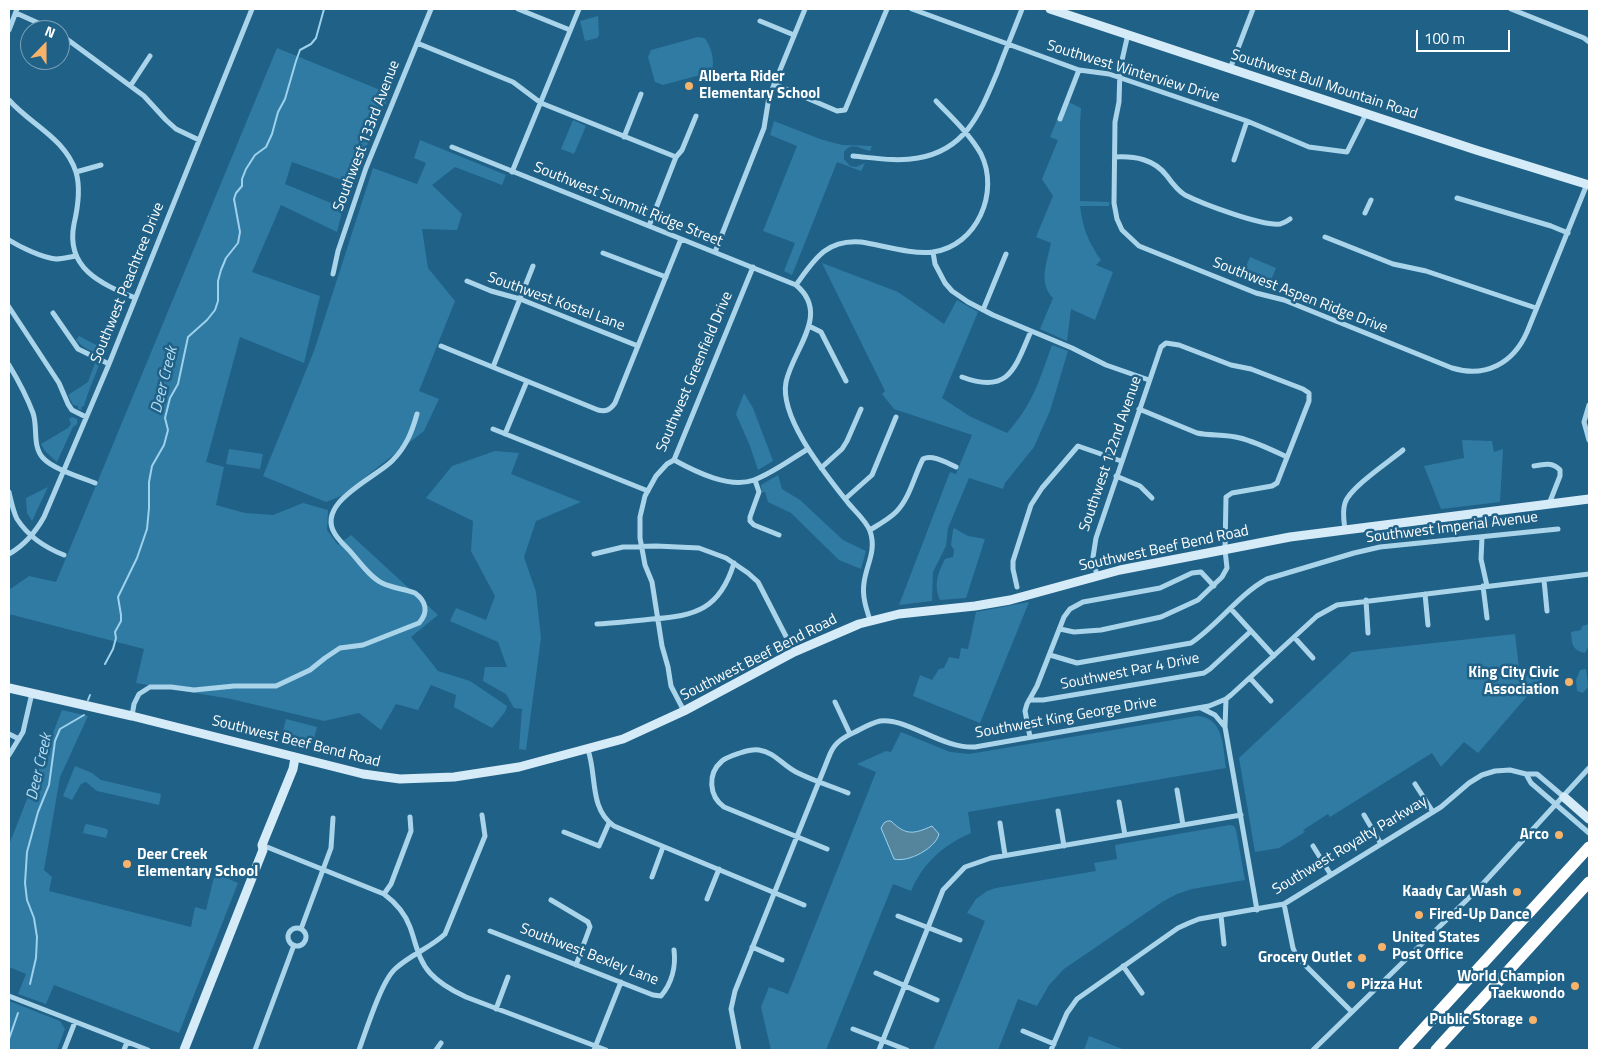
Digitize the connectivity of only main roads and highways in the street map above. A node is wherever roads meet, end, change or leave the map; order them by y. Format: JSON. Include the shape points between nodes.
{"nodes":[{"id":1,"x":1050,"y":9,"type":"edge"},
{"id":2,"x":1588,"y":184,"type":"edge"},
{"id":3,"x":1589,"y":500,"type":"edge"},
{"id":4,"x":9,"y":688,"type":"edge"},
{"id":5,"x":295,"y":758,"type":"junction"},
{"id":6,"x":1564,"y":797,"type":"road end"},
{"id":7,"x":1589,"y":818,"type":"edge"},
{"id":8,"x":262,"y":845,"type":"junction"},
{"id":9,"x":1589,"y":848,"type":"edge"},
{"id":10,"x":1589,"y":882,"type":"edge"},
{"id":11,"x":177,"y":1050,"type":"edge"},
{"id":12,"x":184,"y":1050,"type":"edge"},
{"id":13,"x":1404,"y":1050,"type":"edge"},
{"id":14,"x":1436,"y":1050,"type":"edge"}],
"edges":[{"from":1,"to":2,"type":"main road","name":"Southwest Bull Mountain Road"},
{"from":3,"to":5,"type":"main road","name":"Southwest Beef Bend Road","via":[[1290,537],[1097,576],[1010,600],[870,620],[794,652],[623,740],[519,766],[462,776],[400,779]]},
{"from":4,"to":5,"type":"main road","name":"Southwest Beef Bend Road"},
{"from":5,"to":8,"type":"main road"},
{"from":6,"to":7,"type":"main road","name":"Southwest Royalty Parkway"},
{"from":8,"to":11,"type":"main road","via":[[257,848]]},
{"from":8,"to":12,"type":"main road","via":[[263,850]]},
{"from":9,"to":13,"type":"highway"},
{"from":10,"to":14,"type":"highway"}]}
